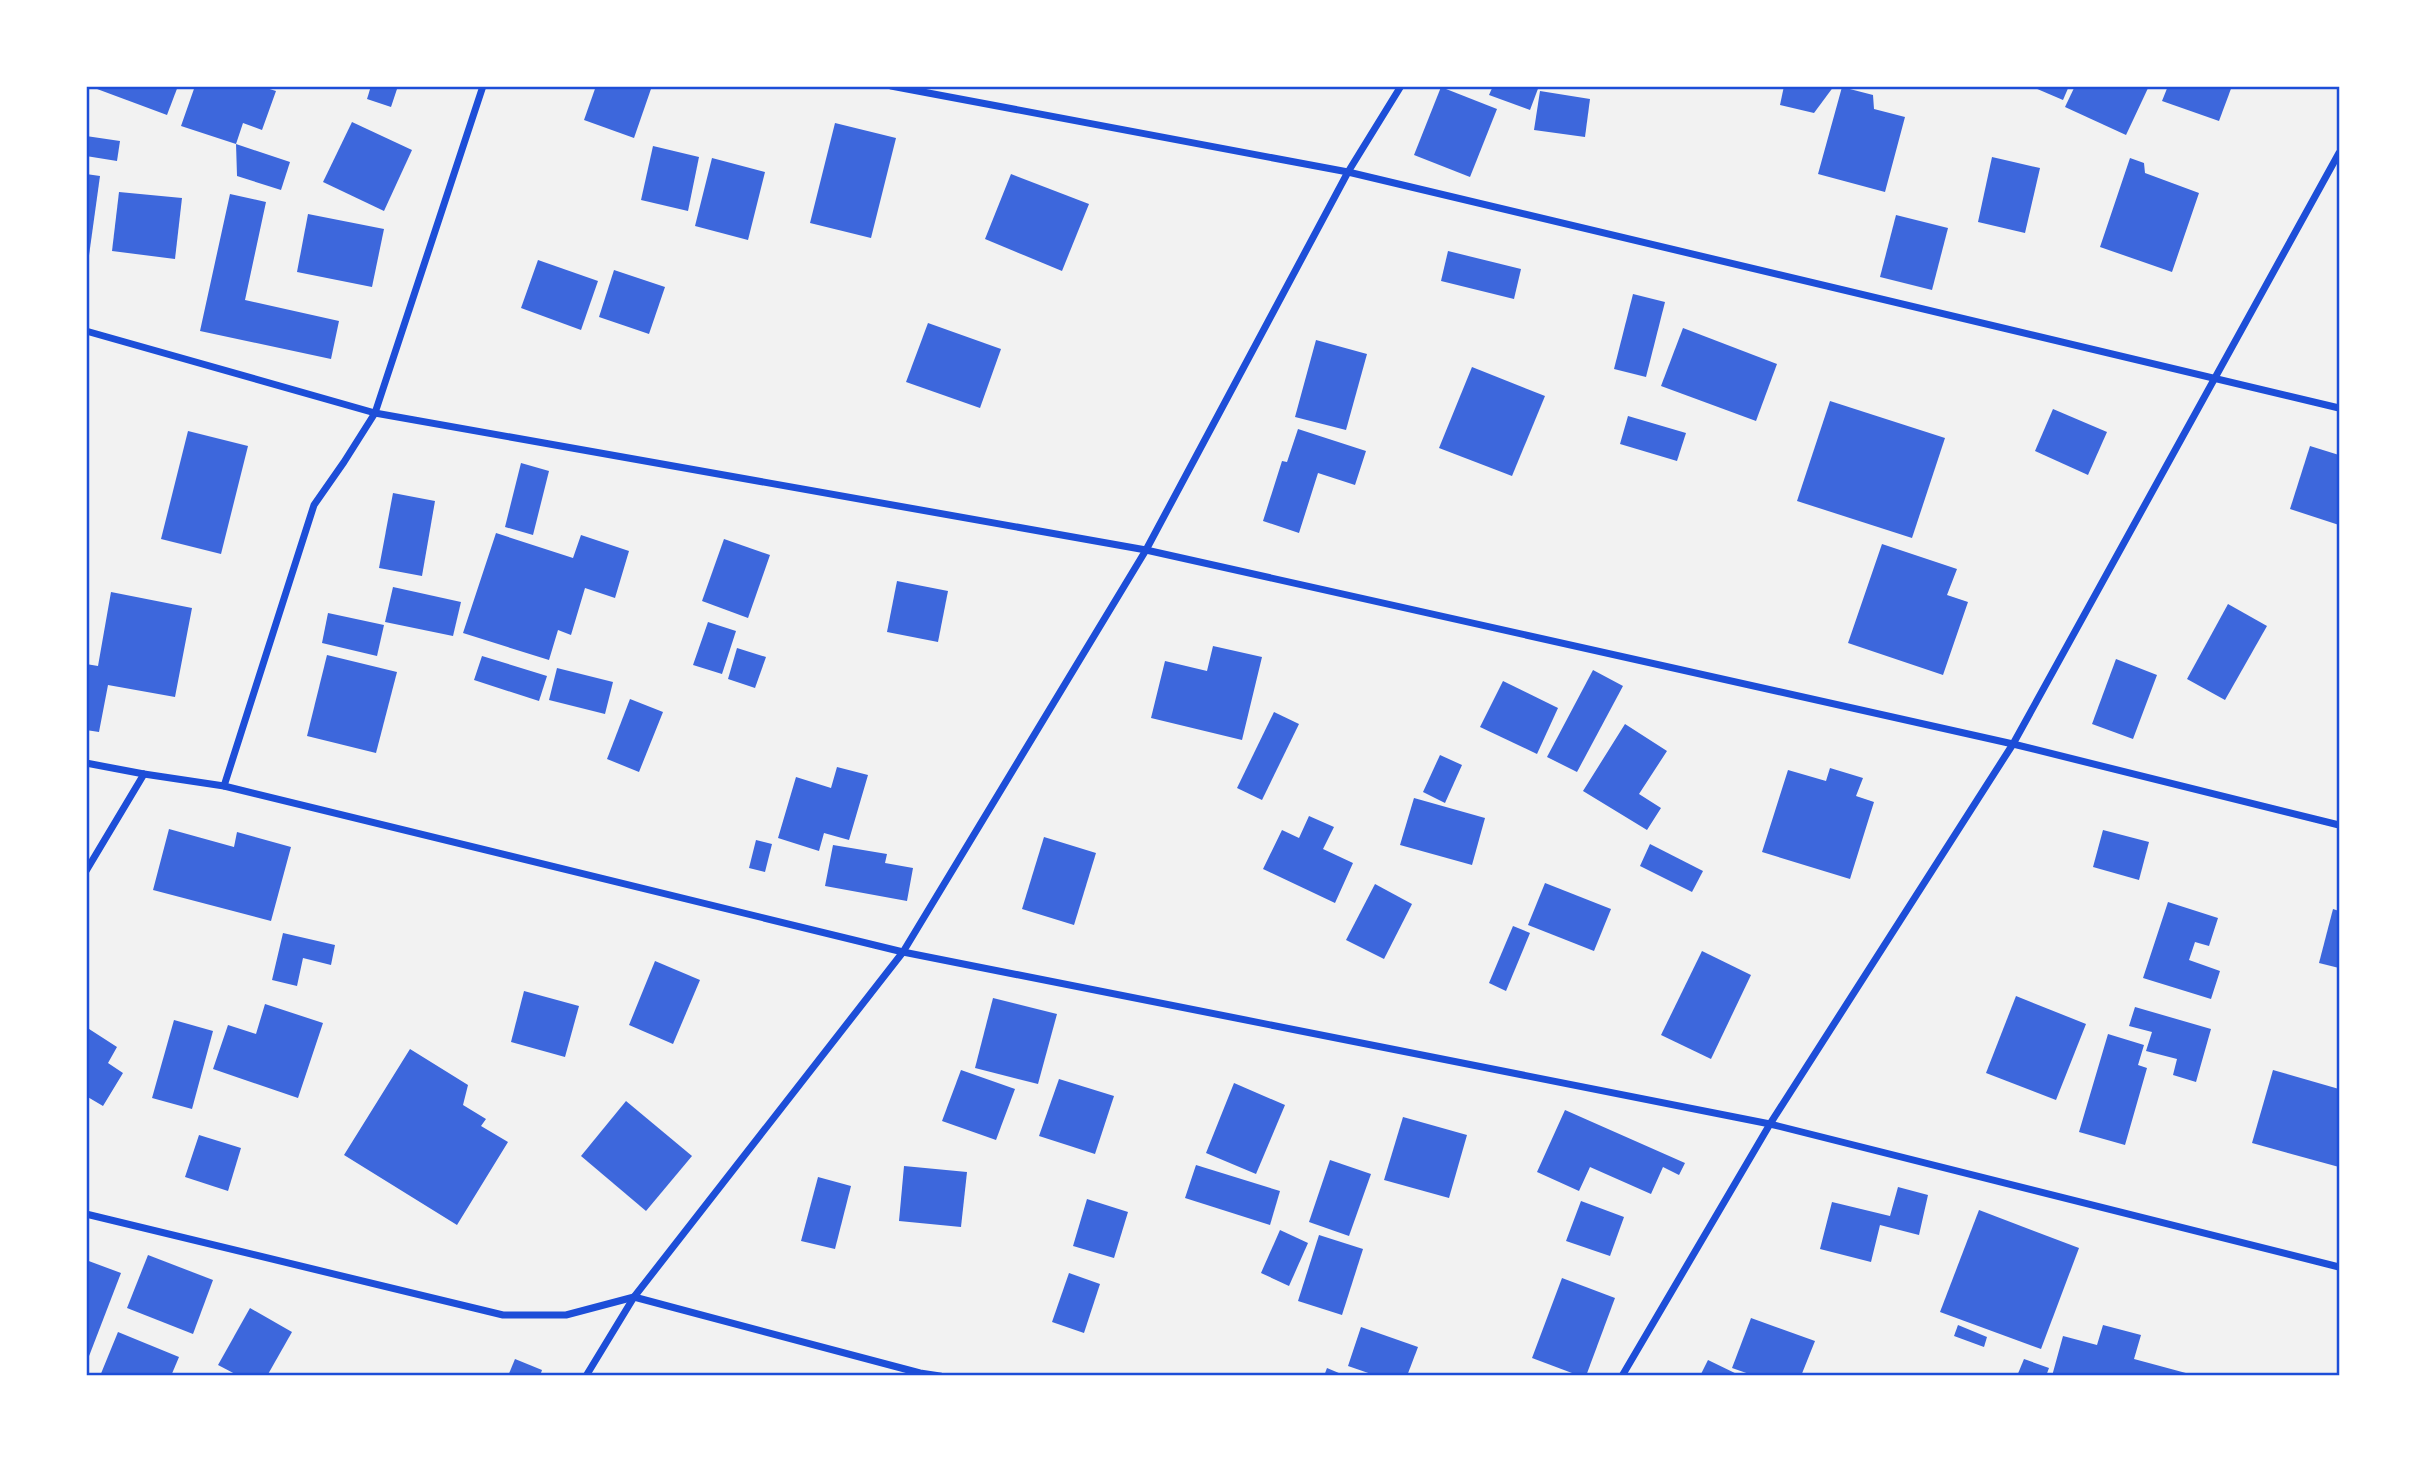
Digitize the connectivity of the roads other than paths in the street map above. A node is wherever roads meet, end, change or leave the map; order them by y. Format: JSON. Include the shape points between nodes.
{"nodes":[{"id":1,"x":483,"y":86,"type":"edge"},
{"id":2,"x":891,"y":86,"type":"edge"},
{"id":3,"x":1401,"y":86,"type":"edge"},
{"id":4,"x":2339,"y":153,"type":"edge"},
{"id":5,"x":1348,"y":172,"type":"junction"},
{"id":6,"x":86,"y":331,"type":"edge"},
{"id":7,"x":2216,"y":379,"type":"junction"},
{"id":8,"x":2339,"y":408,"type":"edge"},
{"id":9,"x":374,"y":413,"type":"junction"},
{"id":10,"x":1146,"y":550,"type":"junction"},
{"id":11,"x":2013,"y":744,"type":"junction"},
{"id":12,"x":86,"y":762,"type":"edge"},
{"id":13,"x":144,"y":774,"type":"junction"},
{"id":14,"x":224,"y":786,"type":"junction"},
{"id":15,"x":2339,"y":825,"type":"edge"},
{"id":16,"x":86,"y":870,"type":"edge"},
{"id":17,"x":903,"y":952,"type":"junction"},
{"id":18,"x":1770,"y":1124,"type":"junction"},
{"id":19,"x":86,"y":1214,"type":"edge"},
{"id":20,"x":2339,"y":1267,"type":"edge"},
{"id":21,"x":634,"y":1297,"type":"junction"},
{"id":22,"x":586,"y":1376,"type":"edge"},
{"id":23,"x":940,"y":1376,"type":"edge"},
{"id":24,"x":1622,"y":1376,"type":"edge"}],
"edges":[{"from":1,"to":9,"type":"street"},
{"from":2,"to":5,"type":"street"},
{"from":3,"to":5,"type":"street"},
{"from":4,"to":7,"type":"street"},
{"from":5,"to":7,"type":"street"},
{"from":5,"to":10,"type":"street"},
{"from":6,"to":9,"type":"street"},
{"from":7,"to":8,"type":"street"},
{"from":7,"to":11,"type":"street"},
{"from":9,"to":10,"type":"street"},
{"from":9,"to":14,"type":"street","via":[[314,505]]},
{"from":10,"to":11,"type":"street"},
{"from":10,"to":17,"type":"street"},
{"from":11,"to":15,"type":"street"},
{"from":11,"to":18,"type":"street"},
{"from":12,"to":13,"type":"street"},
{"from":13,"to":14,"type":"street"},
{"from":13,"to":16,"type":"street"},
{"from":14,"to":17,"type":"street"},
{"from":17,"to":18,"type":"street"},
{"from":17,"to":21,"type":"street"},
{"from":18,"to":20,"type":"street"},
{"from":18,"to":24,"type":"street"},
{"from":19,"to":21,"type":"street","via":[[503,1315],[566,1315]]},
{"from":21,"to":22,"type":"street"},
{"from":21,"to":23,"type":"street"}]}
